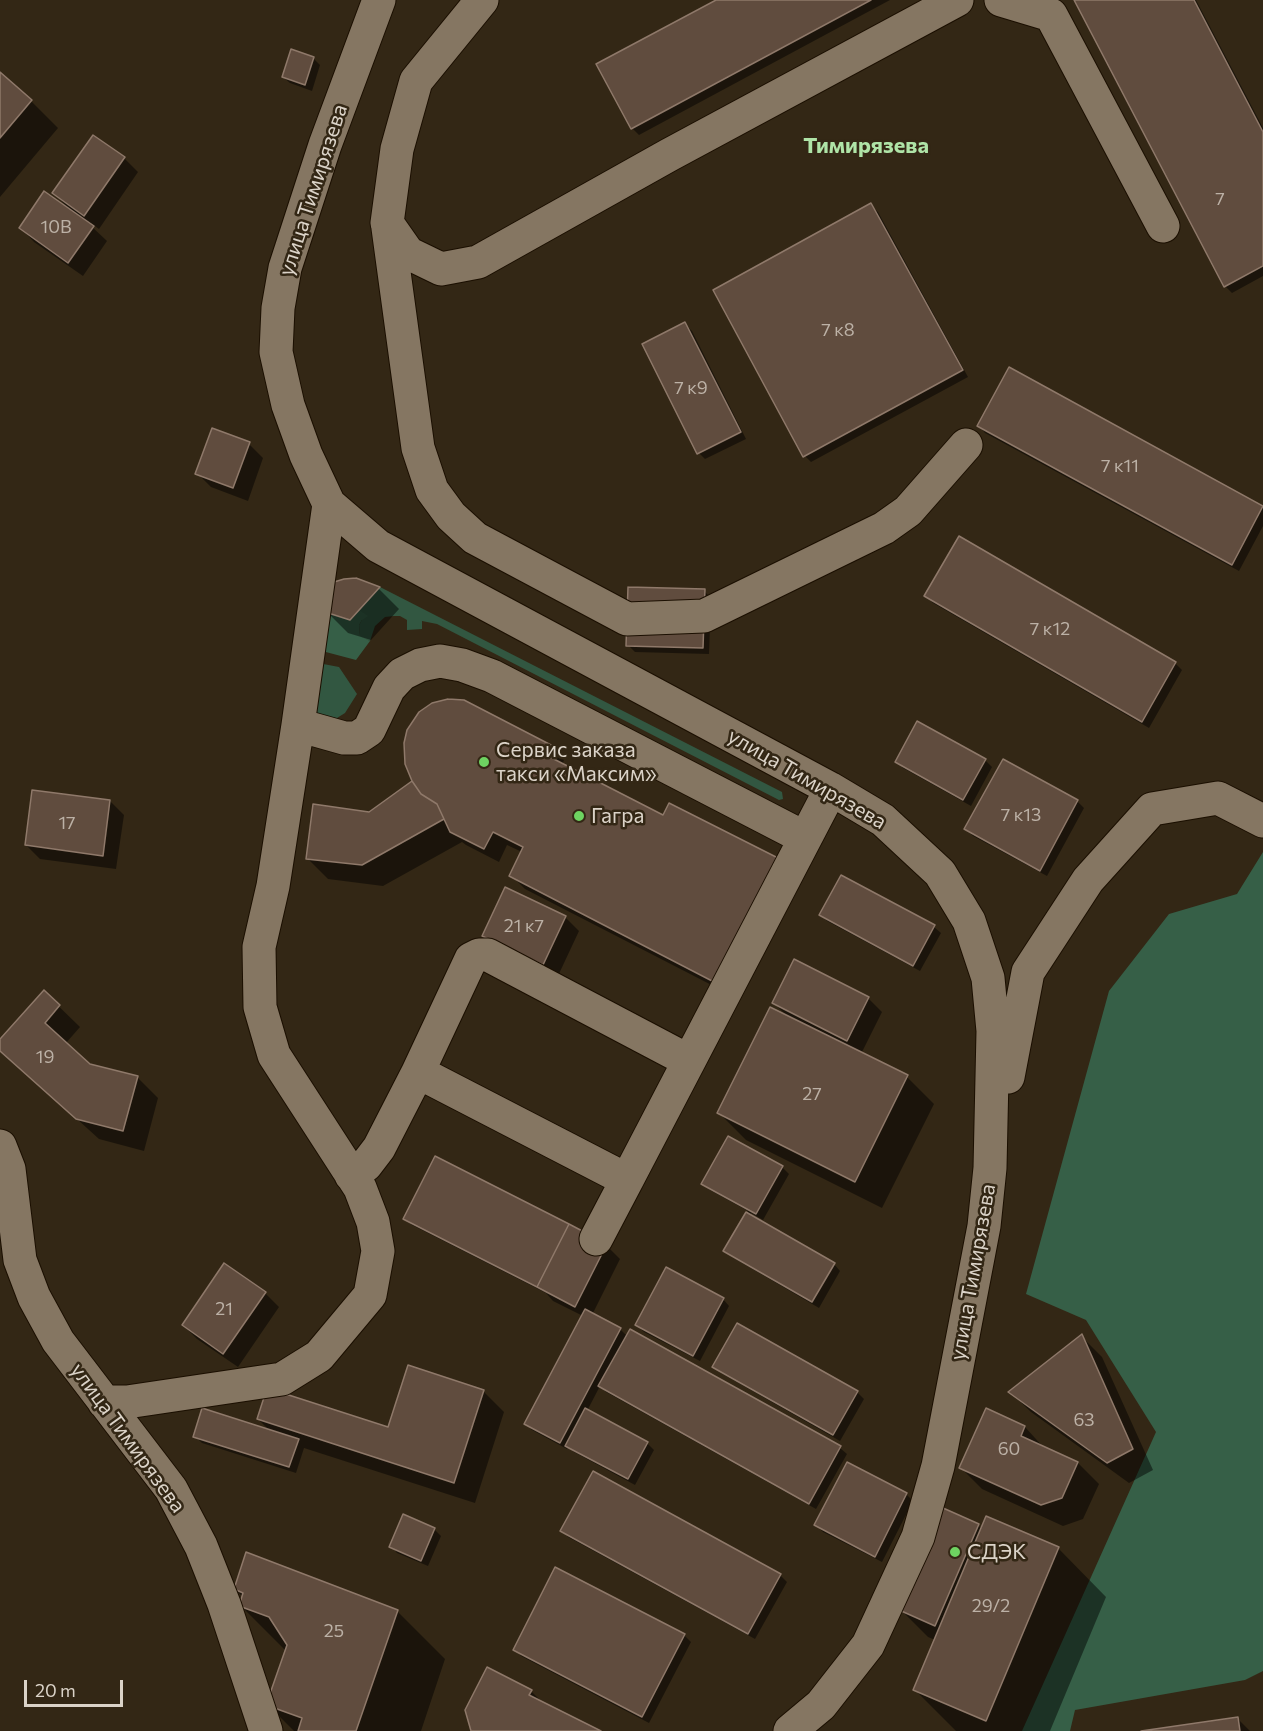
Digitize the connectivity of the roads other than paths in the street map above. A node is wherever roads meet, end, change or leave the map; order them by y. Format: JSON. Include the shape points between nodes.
{"nodes":[{"id":1,"x":379,"y":0,"type":"edge"},
{"id":2,"x":482,"y":0,"type":"edge"},
{"id":3,"x":957,"y":0,"type":"edge"},
{"id":4,"x":1001,"y":0,"type":"edge"},
{"id":5,"x":387,"y":223,"type":"junction"},
{"id":6,"x":1163,"y":226,"type":"dead end"},
{"id":7,"x":966,"y":445,"type":"dead end"},
{"id":8,"x":329,"y":504,"type":"junction"},
{"id":9,"x":298,"y":725,"type":"junction"},
{"id":10,"x":831,"y":789,"type":"junction"},
{"id":11,"x":1263,"y":821,"type":"edge"},
{"id":12,"x":805,"y":838,"type":"junction"},
{"id":13,"x":689,"y":1060,"type":"junction"},
{"id":14,"x":418,"y":1072,"type":"junction"},
{"id":15,"x":0,"y":1146,"type":"edge"},
{"id":16,"x":990,"y":1168,"type":"junction"},
{"id":17,"x":351,"y":1175,"type":"junction"},
{"id":18,"x":627,"y":1180,"type":"junction"},
{"id":19,"x":596,"y":1239,"type":"dead end"},
{"id":20,"x":104,"y":1402,"type":"junction"},
{"id":21,"x":266,"y":1731,"type":"edge"},
{"id":22,"x":790,"y":1731,"type":"edge"}],
"edges":[{"from":1,"to":8,"type":"street","name":"улица Тимирязева","via":[[288,257],[278,308],[276,352],[288,405]]},
{"from":2,"to":5,"type":"street","via":[[417,81],[397,149]]},
{"from":3,"to":5,"type":"street","via":[[478,262],[441,269],[408,253]]},
{"from":4,"to":6,"type":"street","via":[[1051,15]]},
{"from":5,"to":7,"type":"street","via":[[418,448],[432,489],[451,516],[475,538],[627,619],[704,616],[884,528],[908,511]]},
{"from":8,"to":9,"type":"street"},
{"from":8,"to":10,"type":"street","name":"улица Тимирязева","via":[[378,546]]},
{"from":9,"to":12,"type":"street","via":[[357,738],[369,730],[389,688],[402,674],[440,661],[462,665],[502,681]]},
{"from":9,"to":17,"type":"street","via":[[273,886],[259,947],[260,1007],[274,1055]]},
{"from":10,"to":12,"type":"street"},
{"from":10,"to":16,"type":"street","name":"улица Тимирязева","via":[[883,820],[940,873],[969,921],[988,978],[993,1031]]},
{"from":11,"to":16,"type":"street","via":[[1218,798],[1152,809],[1088,880],[1028,972]]},
{"from":12,"to":13,"type":"street"},
{"from":13,"to":14,"type":"street","via":[[488,956],[479,955],[471,959]]},
{"from":13,"to":18,"type":"street"},
{"from":14,"to":17,"type":"street","via":[[379,1148],[366,1165]]},
{"from":14,"to":18,"type":"street"},
{"from":15,"to":20,"type":"street","name":"улица Тимирязева","via":[[9,1169],[20,1260],[34,1297],[58,1341]]},
{"from":16,"to":22,"type":"street","name":"улица Тимирязева","via":[[984,1227],[938,1466],[918,1537],[868,1645],[821,1705]]},
{"from":17,"to":20,"type":"street","via":[[373,1222],[378,1251],[370,1295],[319,1356],[282,1379]]},
{"from":18,"to":19,"type":"street"},
{"from":20,"to":21,"type":"street","name":"улица Тимирязева","via":[[171,1489],[201,1546]]}]}
